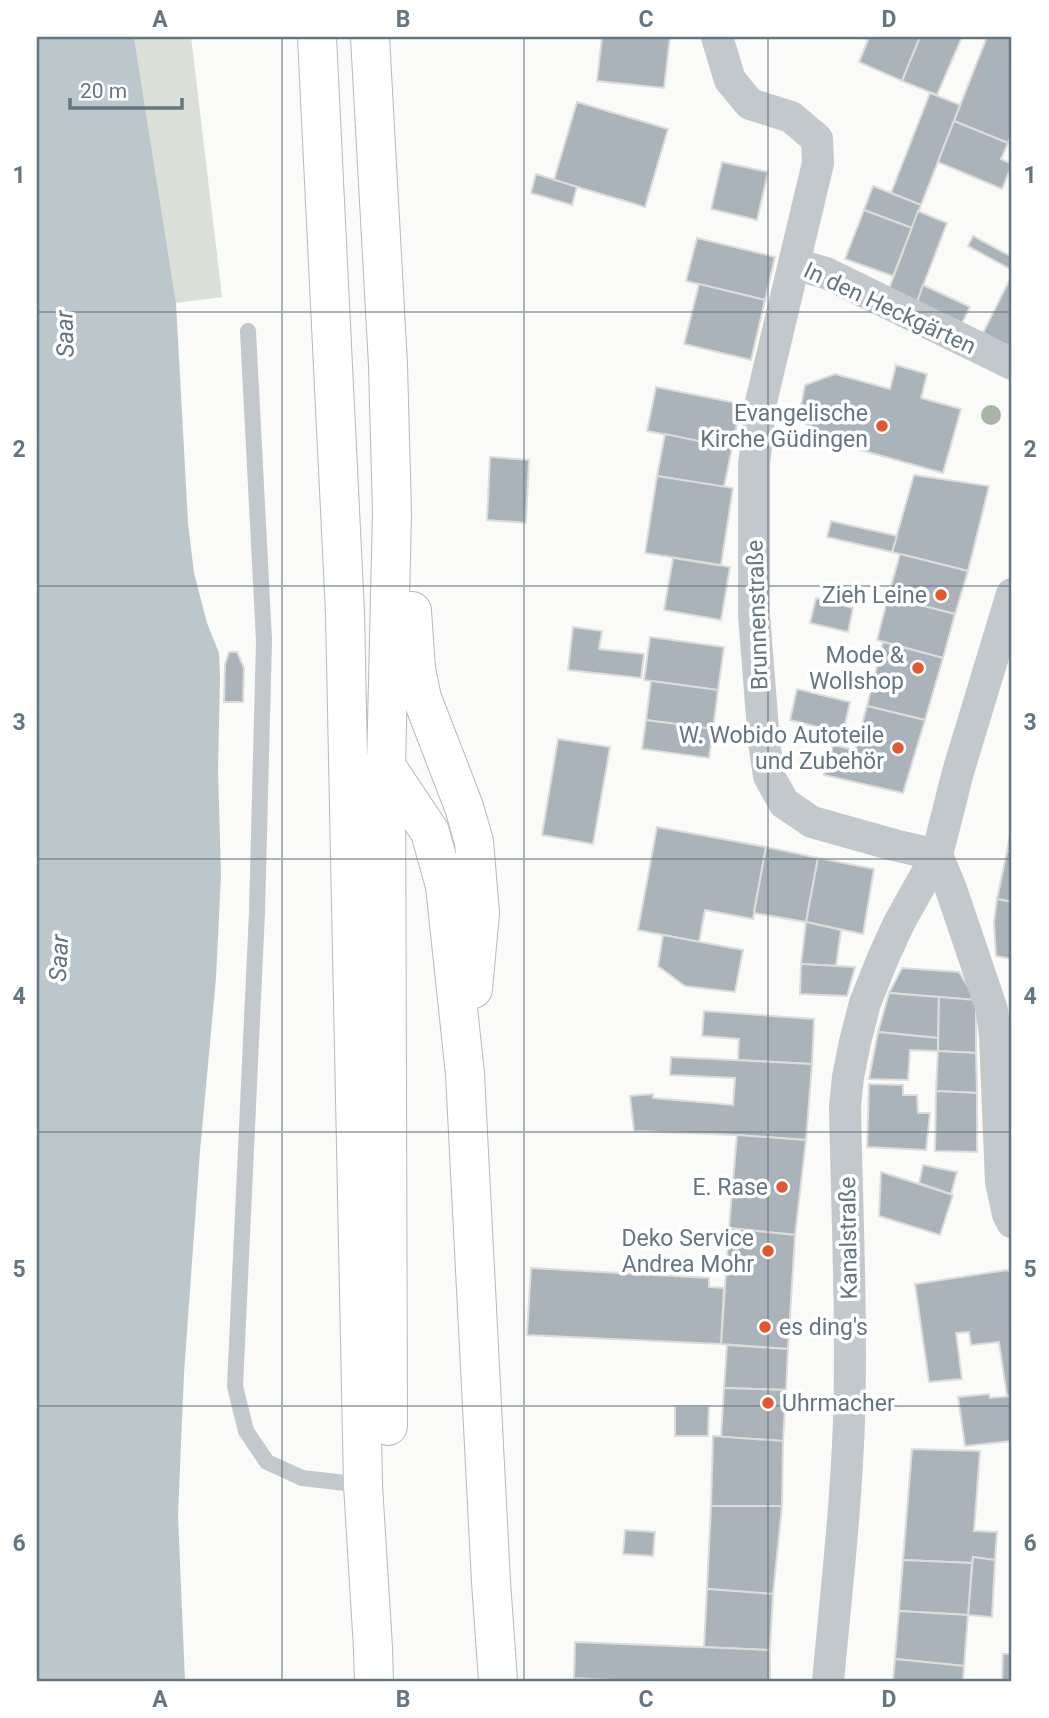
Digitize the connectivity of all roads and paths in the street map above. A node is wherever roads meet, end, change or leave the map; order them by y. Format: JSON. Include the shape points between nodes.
{"nodes":[{"id":1,"x":317,"y":37,"type":"edge"},
{"id":2,"x":370,"y":37,"type":"edge"},
{"id":3,"x":717,"y":37,"type":"edge"},
{"id":4,"x":794,"y":264,"type":"junction"},
{"id":5,"x":248,"y":331,"type":"dead end"},
{"id":6,"x":1012,"y":364,"type":"edge"},
{"id":7,"x":392,"y":513,"type":"junction"},
{"id":8,"x":1012,"y":594,"type":"edge"},
{"id":9,"x":345,"y":613,"type":"junction"},
{"id":10,"x":387,"y":766,"type":"junction"},
{"id":11,"x":937,"y":855,"type":"junction"},
{"id":12,"x":465,"y":1074,"type":"junction"},
{"id":13,"x":1012,"y":1222,"type":"edge"},
{"id":14,"x":363,"y":1485,"type":"junction"},
{"id":15,"x":374,"y":1665,"type":"edge"},
{"id":16,"x":498,"y":1681,"type":"edge"},
{"id":17,"x":828,"y":1681,"type":"edge"}],
"edges":[{"from":1,"to":9,"type":"main road"},
{"from":2,"to":7,"type":"main road"},
{"from":3,"to":4,"type":"street","name":"In den Heckgärten","via":[[730,80],[750,104],[791,117],[817,139],[818,163]]},
{"from":4,"to":6,"type":"street","name":"In den Heckgärten","via":[[827,273]]},
{"from":4,"to":11,"type":"street","name":"Brunnenstraße","via":[[761,402],[754,465],[754,615],[769,776],[784,803],[812,822]]},
{"from":5,"to":14,"type":"lane","via":[[264,640],[257,912],[235,1386],[246,1431],[267,1462],[302,1478]]},
{"from":7,"to":10,"type":"main road"},
{"from":7,"to":12,"type":"main road","via":[[410,576],[422,698],[474,842],[480,913]]},
{"from":8,"to":11,"type":"street","name":"Kanalstraße"},
{"from":9,"to":10,"type":"main road","via":[[369,743]]},
{"from":9,"to":14,"type":"main road"},
{"from":10,"to":12,"type":"main road","via":[[430,832],[445,886]]},
{"from":10,"to":15,"type":"main road","via":[[388,1484]]},
{"from":11,"to":13,"type":"street","via":[[992,1010],[1001,1182]]},
{"from":11,"to":17,"type":"street","name":"Kanalstraße","via":[[883,958],[865,1003],[848,1077],[849,1420]]},
{"from":12,"to":16,"type":"main road"},
{"from":14,"to":15,"type":"main road"}]}
